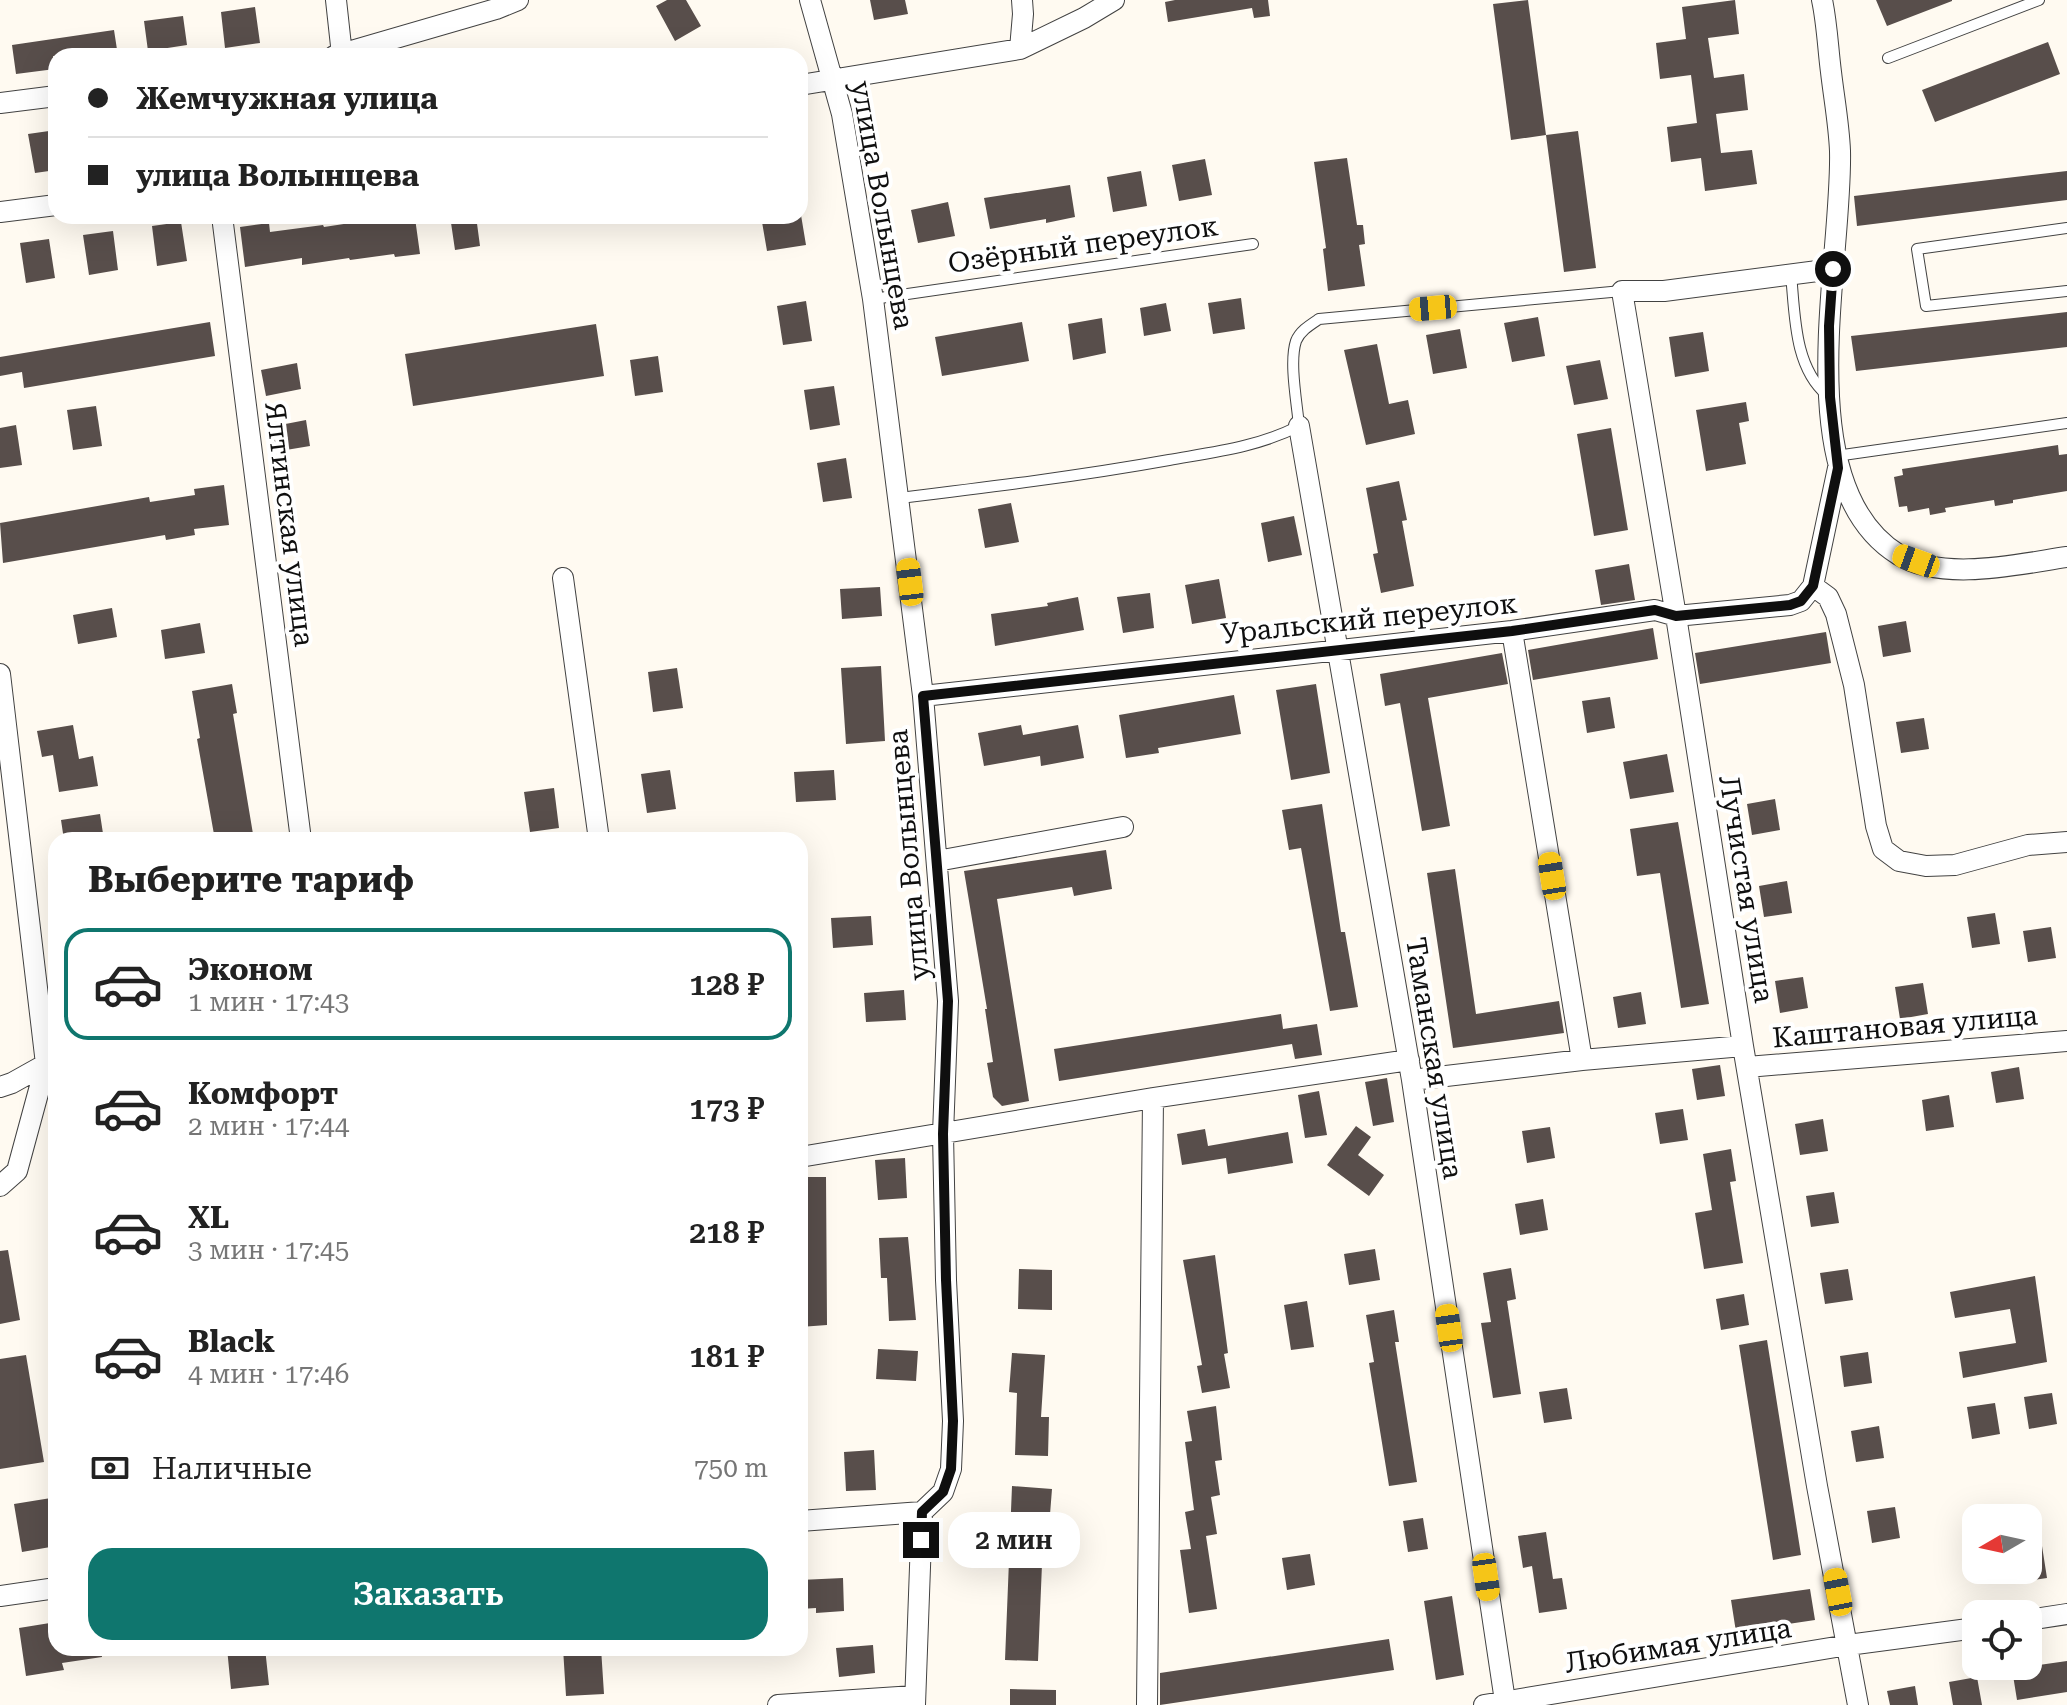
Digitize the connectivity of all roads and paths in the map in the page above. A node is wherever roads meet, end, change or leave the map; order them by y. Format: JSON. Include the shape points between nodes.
{"nodes":[{"id":1,"x":336,"y":0,"type":"edge"},
{"id":2,"x":518,"y":0,"type":"edge"},
{"id":3,"x":810,"y":0,"type":"edge"},
{"id":4,"x":1022,"y":0,"type":"edge"},
{"id":5,"x":1114,"y":0,"type":"edge"},
{"id":6,"x":1822,"y":0,"type":"edge"},
{"id":7,"x":2039,"y":0,"type":"edge"},
{"id":8,"x":341,"y":48,"type":"edge"},
{"id":9,"x":365,"y":48,"type":"edge"},
{"id":10,"x":1020,"y":49,"type":"junction"},
{"id":11,"x":1888,"y":58,"type":"dead end"},
{"id":12,"x":833,"y":79,"type":"junction"},
{"id":13,"x":808,"y":84,"type":"edge"},
{"id":14,"x":48,"y":97,"type":"edge"},
{"id":15,"x":0,"y":103,"type":"edge"},
{"id":16,"x":48,"y":206,"type":"edge"},
{"id":17,"x":0,"y":212,"type":"edge"},
{"id":18,"x":223,"y":224,"type":"edge"},
{"id":19,"x":2067,"y":228,"type":"edge"},
{"id":20,"x":1253,"y":244,"type":"dead end"},
{"id":21,"x":1833,"y":269,"type":"junction"},
{"id":22,"x":1791,"y":274,"type":"junction"},
{"id":23,"x":1622,"y":291,"type":"junction"},
{"id":24,"x":2067,"y":291,"type":"edge"},
{"id":25,"x":873,"y":299,"type":"junction"},
{"id":26,"x":1830,"y":397,"type":"junction"},
{"id":27,"x":2067,"y":423,"type":"edge"},
{"id":28,"x":1299,"y":426,"type":"junction"},
{"id":29,"x":1837,"y":462,"type":"junction"},
{"id":30,"x":900,"y":498,"type":"junction"},
{"id":31,"x":2067,"y":557,"type":"edge"},
{"id":32,"x":563,"y":578,"type":"dead end"},
{"id":33,"x":1813,"y":586,"type":"junction"},
{"id":34,"x":1676,"y":616,"type":"junction"},
{"id":35,"x":1512,"y":631,"type":"junction"},
{"id":36,"x":1337,"y":649,"type":"junction"},
{"id":37,"x":0,"y":674,"type":"edge"},
{"id":38,"x":923,"y":696,"type":"junction"},
{"id":39,"x":1123,"y":827,"type":"dead end"},
{"id":40,"x":300,"y":832,"type":"edge"},
{"id":41,"x":598,"y":832,"type":"edge"},
{"id":42,"x":2067,"y":842,"type":"edge"},
{"id":43,"x":937,"y":861,"type":"junction"},
{"id":44,"x":2067,"y":1041,"type":"edge"},
{"id":45,"x":1743,"y":1046,"type":"junction"},
{"id":46,"x":1582,"y":1060,"type":"junction"},
{"id":47,"x":46,"y":1064,"type":"junction"},
{"id":48,"x":1747,"y":1067,"type":"junction"},
{"id":49,"x":1410,"y":1070,"type":"junction"},
{"id":50,"x":0,"y":1087,"type":"edge"},
{"id":51,"x":1153,"y":1098,"type":"junction"},
{"id":52,"x":943,"y":1134,"type":"junction"},
{"id":53,"x":808,"y":1156,"type":"edge"},
{"id":54,"x":0,"y":1186,"type":"edge"},
{"id":55,"x":922,"y":1512,"type":"junction"},
{"id":56,"x":808,"y":1520,"type":"edge"},
{"id":57,"x":48,"y":1589,"type":"edge"},
{"id":58,"x":0,"y":1596,"type":"edge"},
{"id":59,"x":2067,"y":1614,"type":"edge"},
{"id":60,"x":2042,"y":1618,"type":"edge"},
{"id":61,"x":1962,"y":1630,"type":"edge"},
{"id":62,"x":1848,"y":1645,"type":"junction"},
{"id":63,"x":915,"y":1700,"type":"edge"},
{"id":64,"x":1505,"y":1701,"type":"junction"},
{"id":65,"x":778,"y":1705,"type":"edge"},
{"id":66,"x":1147,"y":1705,"type":"edge"},
{"id":67,"x":1484,"y":1705,"type":"edge"},
{"id":68,"x":1858,"y":1705,"type":"edge"}],
"edges":[{"from":1,"to":8,"type":"street"},
{"from":2,"to":9,"type":"street"},
{"from":3,"to":12,"type":"street","name":"улица Волынцева"},
{"from":4,"to":10,"type":"street"},
{"from":5,"to":10,"type":"street"},
{"from":6,"to":21,"type":"street","via":[[1840,152]]},
{"from":7,"to":11,"type":"lane"},
{"from":10,"to":12,"type":"street"},
{"from":12,"to":13,"type":"street"},
{"from":12,"to":25,"type":"street","name":"улица Волынцева"},
{"from":14,"to":15,"type":"street"},
{"from":16,"to":17,"type":"street"},
{"from":18,"to":40,"type":"street","name":"Ялтинская улица"},
{"from":19,"to":24,"type":"lane","via":[[1917,249],[1926,306]]},
{"from":20,"to":25,"type":"lane","name":"Озёрный переулок"},
{"from":21,"to":22,"type":"street"},
{"from":21,"to":26,"type":"street"},
{"from":22,"to":23,"type":"street","via":[[1664,291]]},
{"from":22,"to":26,"type":"lane","via":[[1803,357],[1815,385]]},
{"from":23,"to":28,"type":"lane","via":[[1319,319],[1296,341]]},
{"from":23,"to":34,"type":"street","name":"Лучистая улица"},
{"from":25,"to":30,"type":"street","name":"улица Волынцева"},
{"from":26,"to":29,"type":"street"},
{"from":27,"to":29,"type":"lane"},
{"from":28,"to":30,"type":"lane","via":[[1249,445],[1116,470]]},
{"from":28,"to":36,"type":"street","name":"Таманская улица"},
{"from":29,"to":31,"type":"street","via":[[1854,506],[1900,556],[1932,567],[1963,568]]},
{"from":29,"to":33,"type":"street"},
{"from":30,"to":38,"type":"street","name":"улица Волынцева"},
{"from":32,"to":41,"type":"street"},
{"from":33,"to":34,"type":"street","name":"Уральский переулок","via":[[1790,605]]},
{"from":33,"to":42,"type":"street","via":[[1828,597],[1836,614],[1883,849],[1899,861],[1955,865],[2028,845]]},
{"from":34,"to":35,"type":"street","name":"Уральский переулок","via":[[1655,610]]},
{"from":34,"to":45,"type":"street","name":"Лучистая улица"},
{"from":35,"to":36,"type":"street","name":"Уральский переулок"},
{"from":35,"to":46,"type":"street"},
{"from":36,"to":38,"type":"street","name":"Уральский переулок"},
{"from":36,"to":49,"type":"street","name":"Таманская улица"},
{"from":37,"to":47,"type":"street"},
{"from":38,"to":43,"type":"street","name":"улица Волынцева"},
{"from":39,"to":43,"type":"street"},
{"from":43,"to":52,"type":"street","name":"улица Волынцева","via":[[948,1001]]},
{"from":44,"to":48,"type":"street","name":"Каштановая улица"},
{"from":45,"to":46,"type":"street"},
{"from":45,"to":48,"type":"street","name":"Лучистая улица"},
{"from":46,"to":49,"type":"street"},
{"from":47,"to":50,"type":"street"},
{"from":47,"to":54,"type":"street","via":[[17,1171]]},
{"from":48,"to":62,"type":"street","name":"Лучистая улица"},
{"from":49,"to":51,"type":"street"},
{"from":49,"to":64,"type":"street","name":"Таманская улица"},
{"from":51,"to":52,"type":"street"},
{"from":51,"to":66,"type":"street"},
{"from":52,"to":53,"type":"street"},
{"from":52,"to":55,"type":"street","name":"улица Волынцева","via":[[951,1469],[943,1492]]},
{"from":55,"to":56,"type":"street"},
{"from":55,"to":63,"type":"street"},
{"from":57,"to":58,"type":"street"},
{"from":59,"to":60,"type":"street"},
{"from":61,"to":62,"type":"street","name":"Любимая улица"},
{"from":62,"to":64,"type":"street","name":"Любимая улица"},
{"from":62,"to":68,"type":"street","name":"Лучистая улица"},
{"from":63,"to":65,"type":"street"},
{"from":64,"to":67,"type":"street","name":"Любимая улица"}]}
